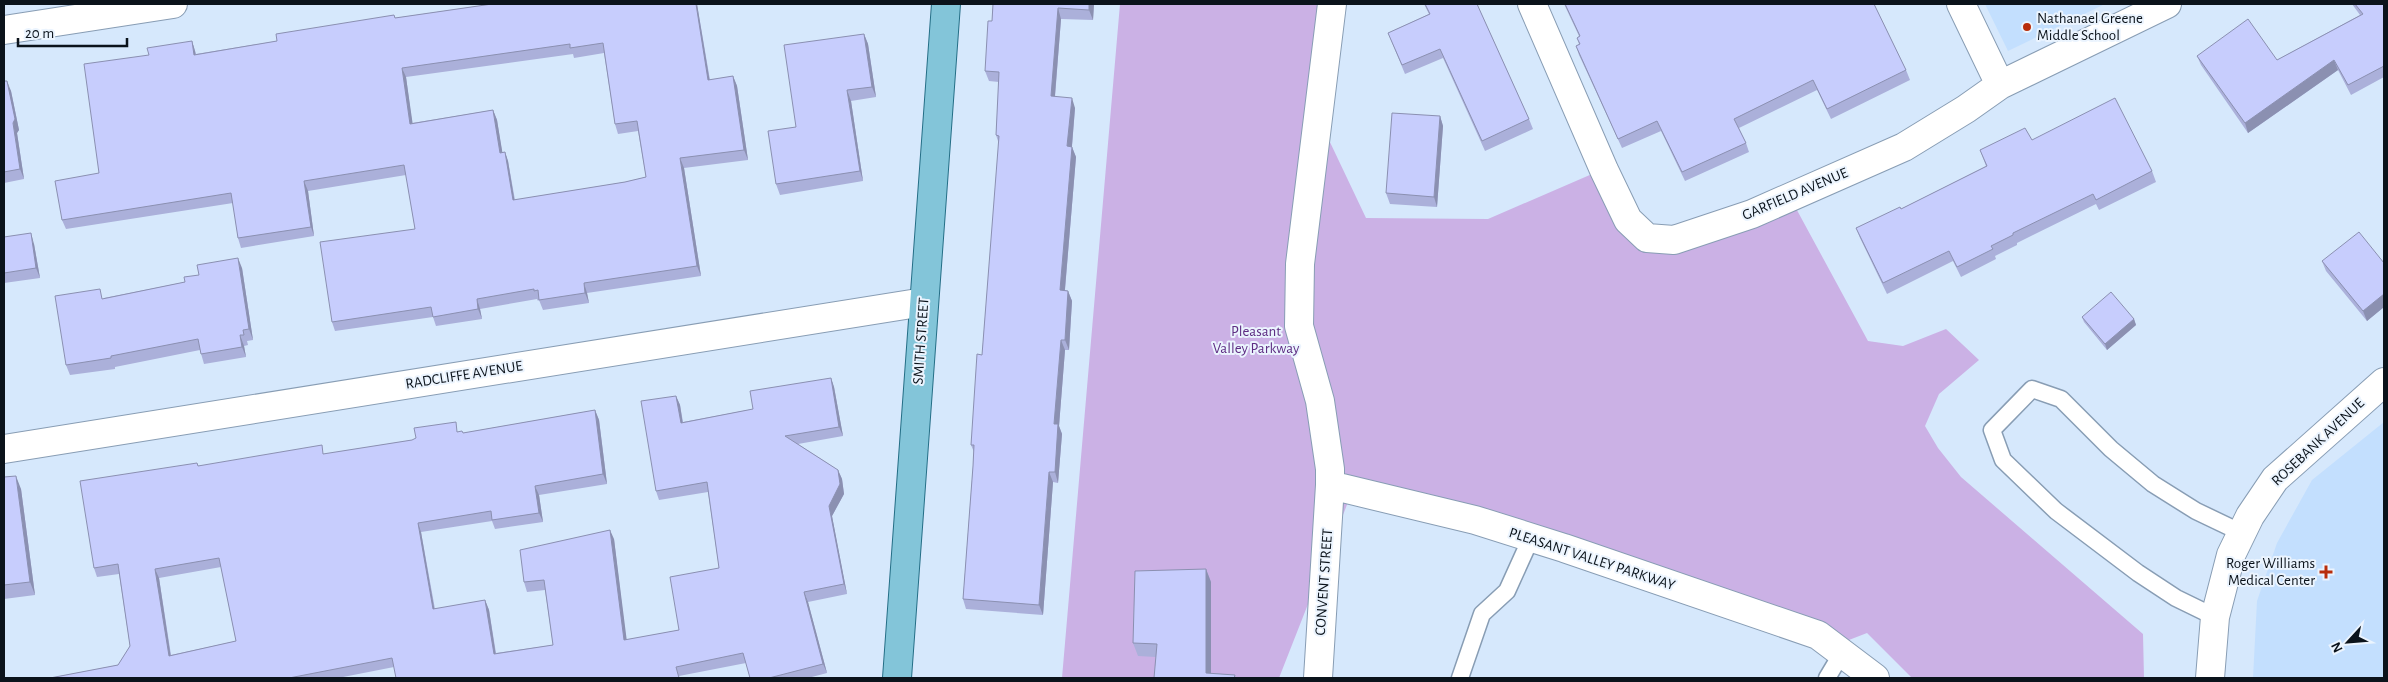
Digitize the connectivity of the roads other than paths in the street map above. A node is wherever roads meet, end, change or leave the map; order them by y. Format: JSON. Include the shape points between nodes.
{"nodes":[{"id":1,"x":174,"y":4,"type":"edge"},
{"id":2,"x":946,"y":4,"type":"edge"},
{"id":3,"x":1332,"y":4,"type":"edge"},
{"id":4,"x":1532,"y":4,"type":"edge"},
{"id":5,"x":1961,"y":4,"type":"edge"},
{"id":6,"x":2167,"y":4,"type":"edge"},
{"id":7,"x":4,"y":30,"type":"edge"},
{"id":8,"x":2000,"y":85,"type":"junction"},
{"id":9,"x":924,"y":302,"type":"junction"},
{"id":10,"x":2384,"y":382,"type":"edge"},
{"id":11,"x":4,"y":449,"type":"edge"},
{"id":12,"x":1330,"y":485,"type":"junction"},
{"id":13,"x":2242,"y":533,"type":"junction"},
{"id":14,"x":1531,"y":538,"type":"junction"},
{"id":15,"x":2215,"y":617,"type":"junction"},
{"id":16,"x":1842,"y":653,"type":"junction"},
{"id":17,"x":896,"y":678,"type":"edge"},
{"id":18,"x":1318,"y":678,"type":"edge"},
{"id":19,"x":1460,"y":678,"type":"edge"},
{"id":20,"x":1827,"y":678,"type":"edge"},
{"id":21,"x":1875,"y":678,"type":"edge"},
{"id":22,"x":2210,"y":678,"type":"edge"}],
"edges":[{"from":1,"to":7,"type":"street"},
{"from":2,"to":9,"type":"main road","name":"SMITH STREET"},
{"from":3,"to":12,"type":"street","via":[[1300,264],[1299,326],[1320,401]]},
{"from":4,"to":8,"type":"street","name":"GARFIELD AVENUE","via":[[1628,220],[1647,238],[1674,240],[1752,214],[1904,147]]},
{"from":5,"to":8,"type":"street"},
{"from":6,"to":8,"type":"street","name":"GARFIELD AVENUE"},
{"from":9,"to":11,"type":"street","name":"RADCLIFFE AVENUE"},
{"from":9,"to":17,"type":"main road","name":"SMITH STREET"},
{"from":10,"to":13,"type":"street","name":"ROSEBANK AVENUE","via":[[2275,479]]},
{"from":12,"to":14,"type":"street","name":"PLEASANT VALLEY PARKWAY","via":[[1458,515]]},
{"from":12,"to":18,"type":"street","name":"CONVENT STREET"},
{"from":13,"to":15,"type":"street","name":"ROSEBANK AVENUE","via":[[2231,555]]},
{"from":13,"to":15,"type":"lane","via":[[2196,511],[2153,484],[2110,449],[2061,399],[2032,389],[1992,430],[2003,460],[2056,511],[2138,573],[2176,598]]},
{"from":14,"to":16,"type":"street","name":"PLEASANT VALLEY PARKWAY","via":[[1818,635]]},
{"from":14,"to":19,"type":"lane","via":[[1507,591],[1482,614]]},
{"from":15,"to":22,"type":"street","name":"ROSEBANK AVENUE"},
{"from":16,"to":20,"type":"lane"},
{"from":16,"to":21,"type":"street","name":"PLEASANT VALLEY PARKWAY"}]}
